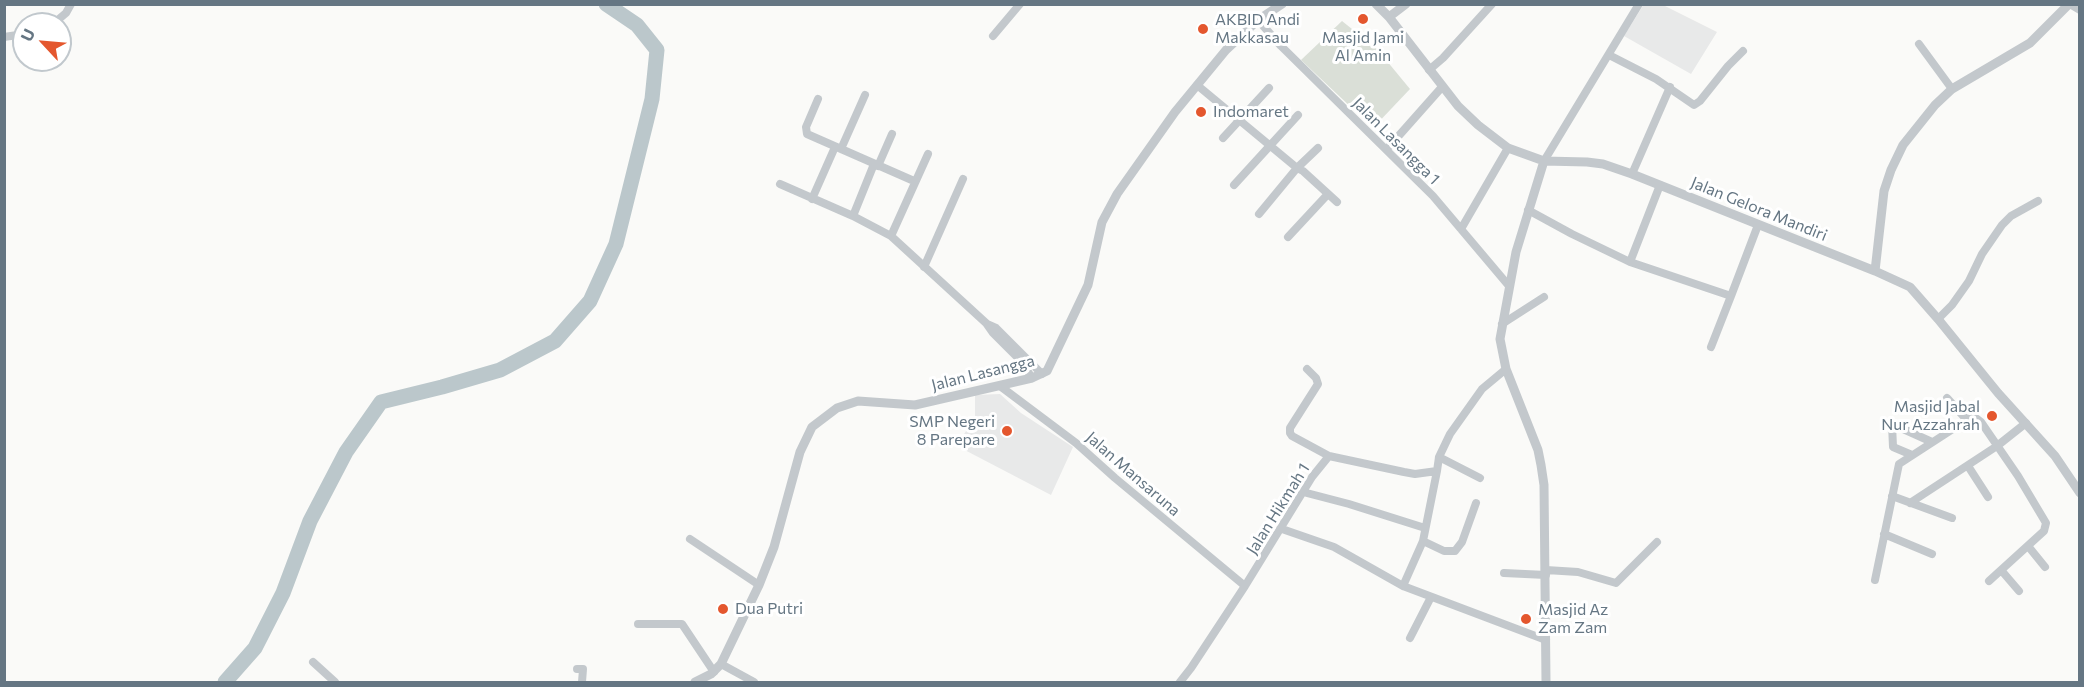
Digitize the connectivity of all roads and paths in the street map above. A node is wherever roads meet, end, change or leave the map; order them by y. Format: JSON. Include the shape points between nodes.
{"nodes":[{"id":1,"x":1020,"y":4,"type":"edge"},
{"id":2,"x":1282,"y":4,"type":"edge"},
{"id":3,"x":1376,"y":4,"type":"edge"},
{"id":4,"x":1406,"y":4,"type":"edge"},
{"id":5,"x":1492,"y":4,"type":"edge"},
{"id":6,"x":1639,"y":4,"type":"edge"},
{"id":7,"x":2069,"y":4,"type":"edge"},
{"id":8,"x":2079,"y":10,"type":"edge"},
{"id":9,"x":1389,"y":17,"type":"junction"},
{"id":10,"x":1258,"y":21,"type":"junction"},
{"id":11,"x":993,"y":36,"type":"dead end"},
{"id":12,"x":1919,"y":44,"type":"dead end"},
{"id":13,"x":1743,"y":51,"type":"dead end"},
{"id":14,"x":1610,"y":55,"type":"junction"},
{"id":15,"x":1429,"y":70,"type":"junction"},
{"id":16,"x":1197,"y":85,"type":"junction"},
{"id":17,"x":1442,"y":87,"type":"junction"},
{"id":18,"x":1670,"y":87,"type":"junction"},
{"id":19,"x":1269,"y":88,"type":"dead end"},
{"id":20,"x":1952,"y":89,"type":"junction"},
{"id":21,"x":866,"y":95,"type":"dead end"},
{"id":22,"x":818,"y":99,"type":"dead end"},
{"id":23,"x":1298,"y":116,"type":"dead end"},
{"id":24,"x":1240,"y":121,"type":"junction"},
{"id":25,"x":892,"y":134,"type":"dead end"},
{"id":26,"x":1223,"y":138,"type":"dead end"},
{"id":27,"x":1270,"y":146,"type":"junction"},
{"id":28,"x":838,"y":148,"type":"junction"},
{"id":29,"x":1318,"y":148,"type":"dead end"},
{"id":30,"x":1508,"y":148,"type":"junction"},
{"id":31,"x":1387,"y":149,"type":"junction"},
{"id":32,"x":928,"y":154,"type":"dead end"},
{"id":33,"x":1544,"y":162,"type":"junction"},
{"id":34,"x":876,"y":165,"type":"junction"},
{"id":35,"x":1297,"y":168,"type":"junction"},
{"id":36,"x":1632,"y":174,"type":"junction"},
{"id":37,"x":963,"y":179,"type":"dead end"},
{"id":38,"x":914,"y":181,"type":"junction"},
{"id":39,"x":780,"y":184,"type":"dead end"},
{"id":40,"x":1234,"y":185,"type":"dead end"},
{"id":41,"x":1660,"y":185,"type":"junction"},
{"id":42,"x":1329,"y":194,"type":"junction"},
{"id":43,"x":812,"y":199,"type":"junction"},
{"id":44,"x":2038,"y":201,"type":"dead end"},
{"id":45,"x":1337,"y":202,"type":"dead end"},
{"id":46,"x":1528,"y":210,"type":"junction"},
{"id":47,"x":1259,"y":214,"type":"dead end"},
{"id":48,"x":853,"y":216,"type":"junction"},
{"id":49,"x":1758,"y":225,"type":"junction"},
{"id":50,"x":1461,"y":229,"type":"junction"},
{"id":51,"x":891,"y":236,"type":"junction"},
{"id":52,"x":1288,"y":237,"type":"dead end"},
{"id":53,"x":1630,"y":262,"type":"junction"},
{"id":54,"x":924,"y":267,"type":"junction"},
{"id":55,"x":1875,"y":271,"type":"junction"},
{"id":56,"x":1509,"y":286,"type":"junction"},
{"id":57,"x":1731,"y":296,"type":"junction"},
{"id":58,"x":1544,"y":297,"type":"dead end"},
{"id":59,"x":1938,"y":319,"type":"junction"},
{"id":60,"x":986,"y":323,"type":"junction"},
{"id":61,"x":1502,"y":324,"type":"junction"},
{"id":62,"x":1711,"y":347,"type":"dead end"},
{"id":63,"x":1307,"y":369,"type":"dead end"},
{"id":64,"x":1506,"y":369,"type":"junction"},
{"id":65,"x":1042,"y":374,"type":"junction"},
{"id":66,"x":1032,"y":378,"type":"junction"},
{"id":67,"x":1000,"y":386,"type":"junction"},
{"id":68,"x":1947,"y":398,"type":"dead end"},
{"id":69,"x":1966,"y":419,"type":"junction"},
{"id":70,"x":2026,"y":423,"type":"junction"},
{"id":71,"x":1932,"y":442,"type":"junction"},
{"id":72,"x":1997,"y":446,"type":"junction"},
{"id":73,"x":1912,"y":455,"type":"junction"},
{"id":74,"x":1329,"y":456,"type":"junction"},
{"id":75,"x":1439,"y":457,"type":"junction"},
{"id":76,"x":1968,"y":466,"type":"junction"},
{"id":77,"x":1437,"y":471,"type":"junction"},
{"id":78,"x":1480,"y":478,"type":"dead end"},
{"id":79,"x":1303,"y":492,"type":"junction"},
{"id":80,"x":2079,"y":493,"type":"edge"},
{"id":81,"x":1892,"y":496,"type":"junction"},
{"id":82,"x":1988,"y":497,"type":"dead end"},
{"id":83,"x":1476,"y":503,"type":"dead end"},
{"id":84,"x":1910,"y":503,"type":"junction"},
{"id":85,"x":1952,"y":518,"type":"dead end"},
{"id":86,"x":1425,"y":528,"type":"junction"},
{"id":87,"x":1282,"y":529,"type":"junction"},
{"id":88,"x":1884,"y":534,"type":"junction"},
{"id":89,"x":690,"y":538,"type":"dead end"},
{"id":90,"x":1423,"y":541,"type":"junction"},
{"id":91,"x":1658,"y":542,"type":"dead end"},
{"id":92,"x":2028,"y":546,"type":"junction"},
{"id":93,"x":1932,"y":554,"type":"dead end"},
{"id":94,"x":2045,"y":567,"type":"dead end"},
{"id":95,"x":2001,"y":570,"type":"junction"},
{"id":96,"x":1546,"y":572,"type":"junction"},
{"id":97,"x":1504,"y":573,"type":"dead end"},
{"id":98,"x":1875,"y":580,"type":"dead end"},
{"id":99,"x":1989,"y":581,"type":"dead end"},
{"id":100,"x":759,"y":585,"type":"junction"},
{"id":101,"x":1245,"y":586,"type":"junction"},
{"id":102,"x":1403,"y":586,"type":"junction"},
{"id":103,"x":2019,"y":591,"type":"dead end"},
{"id":104,"x":1431,"y":597,"type":"junction"},
{"id":105,"x":638,"y":624,"type":"dead end"},
{"id":106,"x":1410,"y":639,"type":"dead end"},
{"id":107,"x":1546,"y":640,"type":"junction"},
{"id":108,"x":313,"y":662,"type":"dead end"},
{"id":109,"x":720,"y":664,"type":"junction"},
{"id":110,"x":577,"y":669,"type":"dead end"},
{"id":111,"x":714,"y":672,"type":"junction"},
{"id":112,"x":335,"y":682,"type":"edge"},
{"id":113,"x":582,"y":682,"type":"edge"},
{"id":114,"x":695,"y":682,"type":"edge"},
{"id":115,"x":754,"y":682,"type":"edge"},
{"id":116,"x":1180,"y":682,"type":"edge"},
{"id":117,"x":1546,"y":682,"type":"edge"}],
"edges":[{"from":1,"to":11,"type":"street"},
{"from":2,"to":10,"type":"street","name":"Jalan Lasangga"},
{"from":3,"to":9,"type":"street","name":"Jalan Gelora Mandiri"},
{"from":4,"to":9,"type":"street"},
{"from":5,"to":15,"type":"street"},
{"from":6,"to":14,"type":"street"},
{"from":7,"to":8,"type":"street"},
{"from":7,"to":20,"type":"street","via":[[2031,43]]},
{"from":9,"to":15,"type":"street","name":"Jalan Gelora Mandiri"},
{"from":10,"to":16,"type":"street","name":"Jalan Lasangga","via":[[1226,50]]},
{"from":10,"to":31,"type":"street","name":"Jalan Lasangga 1"},
{"from":12,"to":20,"type":"street"},
{"from":13,"to":18,"type":"street","via":[[1697,104],[1692,105]]},
{"from":14,"to":18,"type":"street"},
{"from":14,"to":33,"type":"street"},
{"from":15,"to":17,"type":"street","name":"Jalan Gelora Mandiri"},
{"from":16,"to":24,"type":"street"},
{"from":16,"to":65,"type":"street","name":"Jalan Lasangga","via":[[1108,209],[1088,285],[1050,367]]},
{"from":17,"to":30,"type":"street","name":"Jalan Gelora Mandiri","via":[[1478,125]]},
{"from":17,"to":31,"type":"street"},
{"from":18,"to":36,"type":"street"},
{"from":19,"to":24,"type":"street"},
{"from":20,"to":55,"type":"street","via":[[1903,145],[1890,170],[1880,215]]},
{"from":21,"to":28,"type":"street"},
{"from":22,"to":28,"type":"street","via":[[805,131]]},
{"from":23,"to":27,"type":"street"},
{"from":24,"to":26,"type":"street"},
{"from":24,"to":27,"type":"street"},
{"from":25,"to":34,"type":"street"},
{"from":27,"to":35,"type":"street"},
{"from":27,"to":40,"type":"street"},
{"from":28,"to":34,"type":"street"},
{"from":28,"to":43,"type":"street"},
{"from":29,"to":35,"type":"street"},
{"from":30,"to":33,"type":"street","name":"Jalan Gelora Mandiri"},
{"from":30,"to":50,"type":"street"},
{"from":31,"to":50,"type":"street","name":"Jalan Lasangga 1"},
{"from":32,"to":38,"type":"street"},
{"from":33,"to":36,"type":"street","name":"Jalan Gelora Mandiri","via":[[1595,163]]},
{"from":33,"to":46,"type":"street"},
{"from":34,"to":38,"type":"street"},
{"from":34,"to":48,"type":"street"},
{"from":35,"to":42,"type":"street"},
{"from":35,"to":47,"type":"street"},
{"from":36,"to":41,"type":"street","name":"Jalan Gelora Mandiri"},
{"from":37,"to":54,"type":"street"},
{"from":38,"to":51,"type":"street"},
{"from":39,"to":43,"type":"street"},
{"from":41,"to":49,"type":"street","name":"Jalan Gelora Mandiri"},
{"from":41,"to":53,"type":"street"},
{"from":42,"to":45,"type":"street"},
{"from":42,"to":52,"type":"street"},
{"from":43,"to":48,"type":"street"},
{"from":44,"to":59,"type":"street","via":[[2002,225],[1969,281]]},
{"from":46,"to":53,"type":"street"},
{"from":46,"to":56,"type":"street"},
{"from":48,"to":51,"type":"street"},
{"from":49,"to":55,"type":"street","name":"Jalan Gelora Mandiri"},
{"from":49,"to":57,"type":"street"},
{"from":50,"to":56,"type":"street","name":"Jalan Lasangga 1"},
{"from":51,"to":54,"type":"street"},
{"from":53,"to":57,"type":"street"},
{"from":54,"to":60,"type":"street"},
{"from":55,"to":59,"type":"street","name":"Jalan Gelora Mandiri","via":[[1910,287]]},
{"from":56,"to":61,"type":"street"},
{"from":57,"to":62,"type":"street"},
{"from":58,"to":61,"type":"street"},
{"from":59,"to":70,"type":"street","name":"Jalan Gelora Mandiri"},
{"from":60,"to":65,"type":"street","via":[[996,328]]},
{"from":60,"to":66,"type":"street"},
{"from":61,"to":64,"type":"street","via":[[1500,339]]},
{"from":63,"to":74,"type":"street","via":[[1318,384],[1290,433]]},
{"from":64,"to":75,"type":"street","via":[[1482,389]]},
{"from":64,"to":96,"type":"street","via":[[1541,465]]},
{"from":65,"to":66,"type":"street","name":"Jalan Lasangga"},
{"from":66,"to":67,"type":"street","name":"Jalan Lasangga"},
{"from":67,"to":100,"type":"street","name":"Jalan Lasangga","via":[[915,405],[858,401],[837,408],[818,421],[805,439]]},
{"from":67,"to":101,"type":"street","name":"Jalan Mansaruna","via":[[1076,443]]},
{"from":68,"to":69,"type":"street"},
{"from":69,"to":71,"type":"street"},
{"from":69,"to":72,"type":"street","via":[[1978,419]]},
{"from":70,"to":72,"type":"street"},
{"from":70,"to":80,"type":"street","name":"Jalan Gelora Mandiri","via":[[2055,456]]},
{"from":71,"to":73,"type":"street"},
{"from":71,"to":73,"type":"street","via":[[1892,424],[1893,447]]},
{"from":72,"to":76,"type":"street"},
{"from":72,"to":92,"type":"street","via":[[2046,523],[2044,531]]},
{"from":73,"to":81,"type":"street","via":[[1899,464]]},
{"from":74,"to":77,"type":"street","name":"Jalan Hikmah 1","via":[[1414,474]]},
{"from":74,"to":79,"type":"street","name":"Jalan Hikmah 1"},
{"from":75,"to":77,"type":"street"},
{"from":75,"to":78,"type":"street"},
{"from":76,"to":82,"type":"street"},
{"from":76,"to":84,"type":"street"},
{"from":77,"to":86,"type":"street"},
{"from":79,"to":86,"type":"street"},
{"from":79,"to":87,"type":"street","name":"Jalan Hikmah 1"},
{"from":81,"to":84,"type":"street"},
{"from":81,"to":88,"type":"street"},
{"from":83,"to":90,"type":"street","via":[[1455,551],[1444,551]]},
{"from":84,"to":85,"type":"street"},
{"from":86,"to":90,"type":"street"},
{"from":87,"to":101,"type":"street","name":"Jalan Hikmah 1"},
{"from":87,"to":102,"type":"street","via":[[1335,547]]},
{"from":88,"to":93,"type":"street"},
{"from":88,"to":98,"type":"street"},
{"from":89,"to":100,"type":"street"},
{"from":90,"to":102,"type":"street"},
{"from":91,"to":96,"type":"street","via":[[1616,583],[1578,572]]},
{"from":92,"to":94,"type":"street"},
{"from":92,"to":95,"type":"street"},
{"from":95,"to":99,"type":"street"},
{"from":95,"to":103,"type":"street"},
{"from":96,"to":97,"type":"street"},
{"from":96,"to":107,"type":"street"},
{"from":100,"to":109,"type":"street","name":"Jalan Lasangga"},
{"from":101,"to":116,"type":"street","name":"Jalan Hikmah 1"},
{"from":102,"to":104,"type":"street"},
{"from":104,"to":106,"type":"street"},
{"from":104,"to":107,"type":"street"},
{"from":105,"to":111,"type":"street","via":[[682,624]]},
{"from":107,"to":117,"type":"street"},
{"from":108,"to":112,"type":"street"},
{"from":109,"to":111,"type":"street","name":"Jalan Lasangga"},
{"from":109,"to":115,"type":"street"},
{"from":110,"to":113,"type":"street","via":[[583,670]]},
{"from":111,"to":114,"type":"street","name":"Jalan Lasangga"}]}
